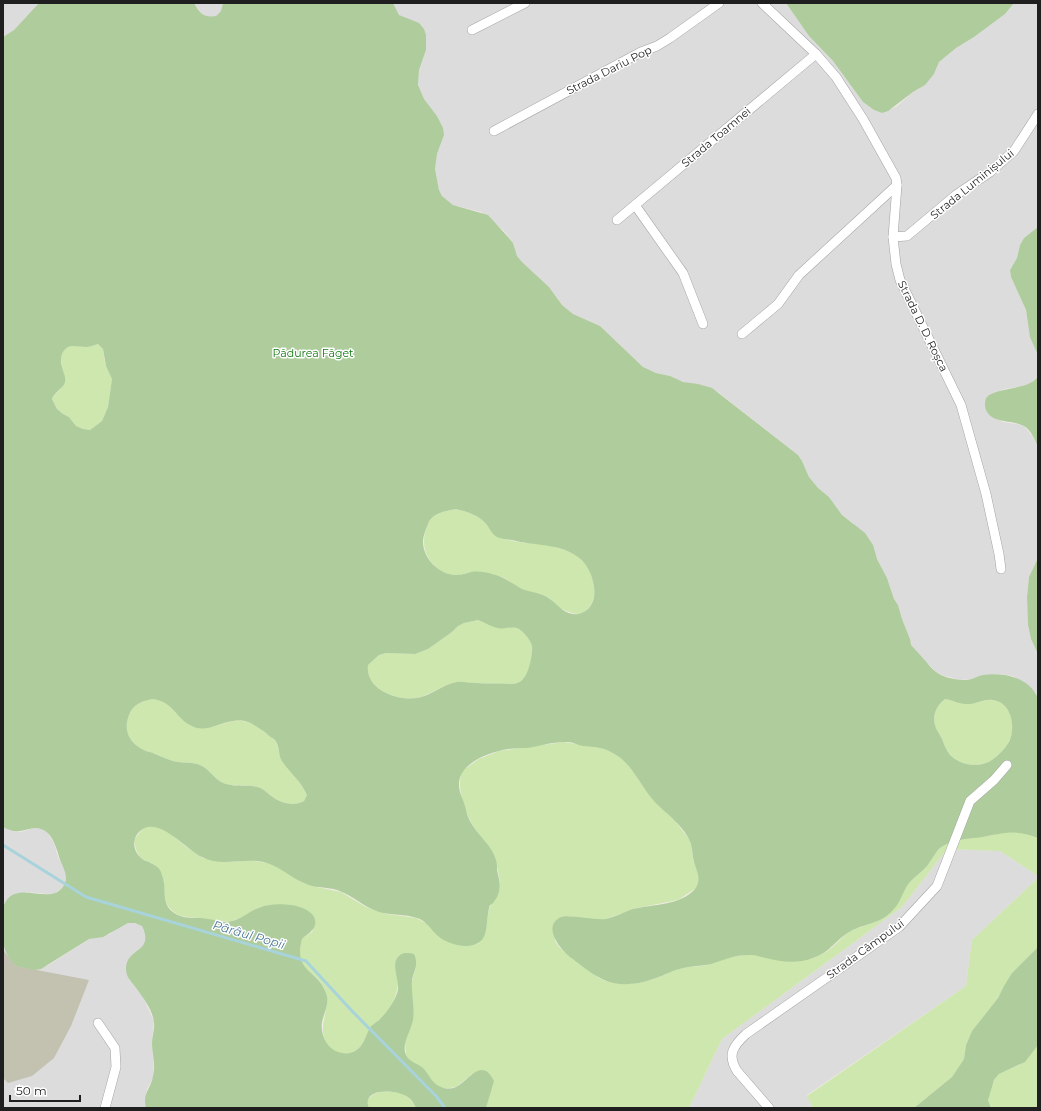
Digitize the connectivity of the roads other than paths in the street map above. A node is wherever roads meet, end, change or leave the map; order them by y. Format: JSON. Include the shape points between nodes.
{"nodes":[{"id":1,"x":525,"y":3,"type":"edge"},
{"id":2,"x":719,"y":3,"type":"edge"},
{"id":3,"x":762,"y":3,"type":"edge"},
{"id":4,"x":472,"y":30,"type":"dead end"},
{"id":5,"x":816,"y":54,"type":"junction"},
{"id":6,"x":1038,"y":114,"type":"edge"},
{"id":7,"x":494,"y":131,"type":"dead end"},
{"id":8,"x":897,"y":185,"type":"junction"},
{"id":9,"x":635,"y":205,"type":"junction"},
{"id":10,"x":617,"y":220,"type":"dead end"},
{"id":11,"x":893,"y":237,"type":"junction"},
{"id":12,"x":703,"y":324,"type":"dead end"},
{"id":13,"x":742,"y":334,"type":"dead end"},
{"id":14,"x":1001,"y":568,"type":"dead end"},
{"id":15,"x":1007,"y":765,"type":"dead end"},
{"id":16,"x":98,"y":1023,"type":"dead end"},
{"id":17,"x":105,"y":1108,"type":"edge"},
{"id":18,"x":769,"y":1108,"type":"edge"}],
"edges":[{"from":1,"to":4,"type":"street"},
{"from":2,"to":7,"type":"street","name":"Strada Dariu Pop","via":[[657,46],[640,52]]},
{"from":3,"to":5,"type":"street","name":"Strada D. D. Roșca"},
{"from":5,"to":8,"type":"street","name":"Strada D. D. Roșca","via":[[836,77],[851,101],[892,170]]},
{"from":5,"to":9,"type":"street","name":"Strada Toamnei"},
{"from":6,"to":11,"type":"street","name":"Strada Luminișului","via":[[1014,151],[990,172],[956,195],[907,236]]},
{"from":8,"to":11,"type":"street","name":"Strada D. D. Roșca"},
{"from":8,"to":13,"type":"street","via":[[799,274],[778,304]]},
{"from":9,"to":10,"type":"street","name":"Strada Toamnei"},
{"from":9,"to":12,"type":"street","via":[[683,273]]},
{"from":11,"to":14,"type":"street","name":"Strada D. D. Roșca","via":[[900,280],[961,405],[986,494]]},
{"from":15,"to":18,"type":"street","name":"Strada Câmpului","via":[[970,801],[937,886],[899,927],[746,1034],[735,1045],[732,1059],[737,1071]]},
{"from":16,"to":17,"type":"street","via":[[115,1048],[116,1067]]}]}
